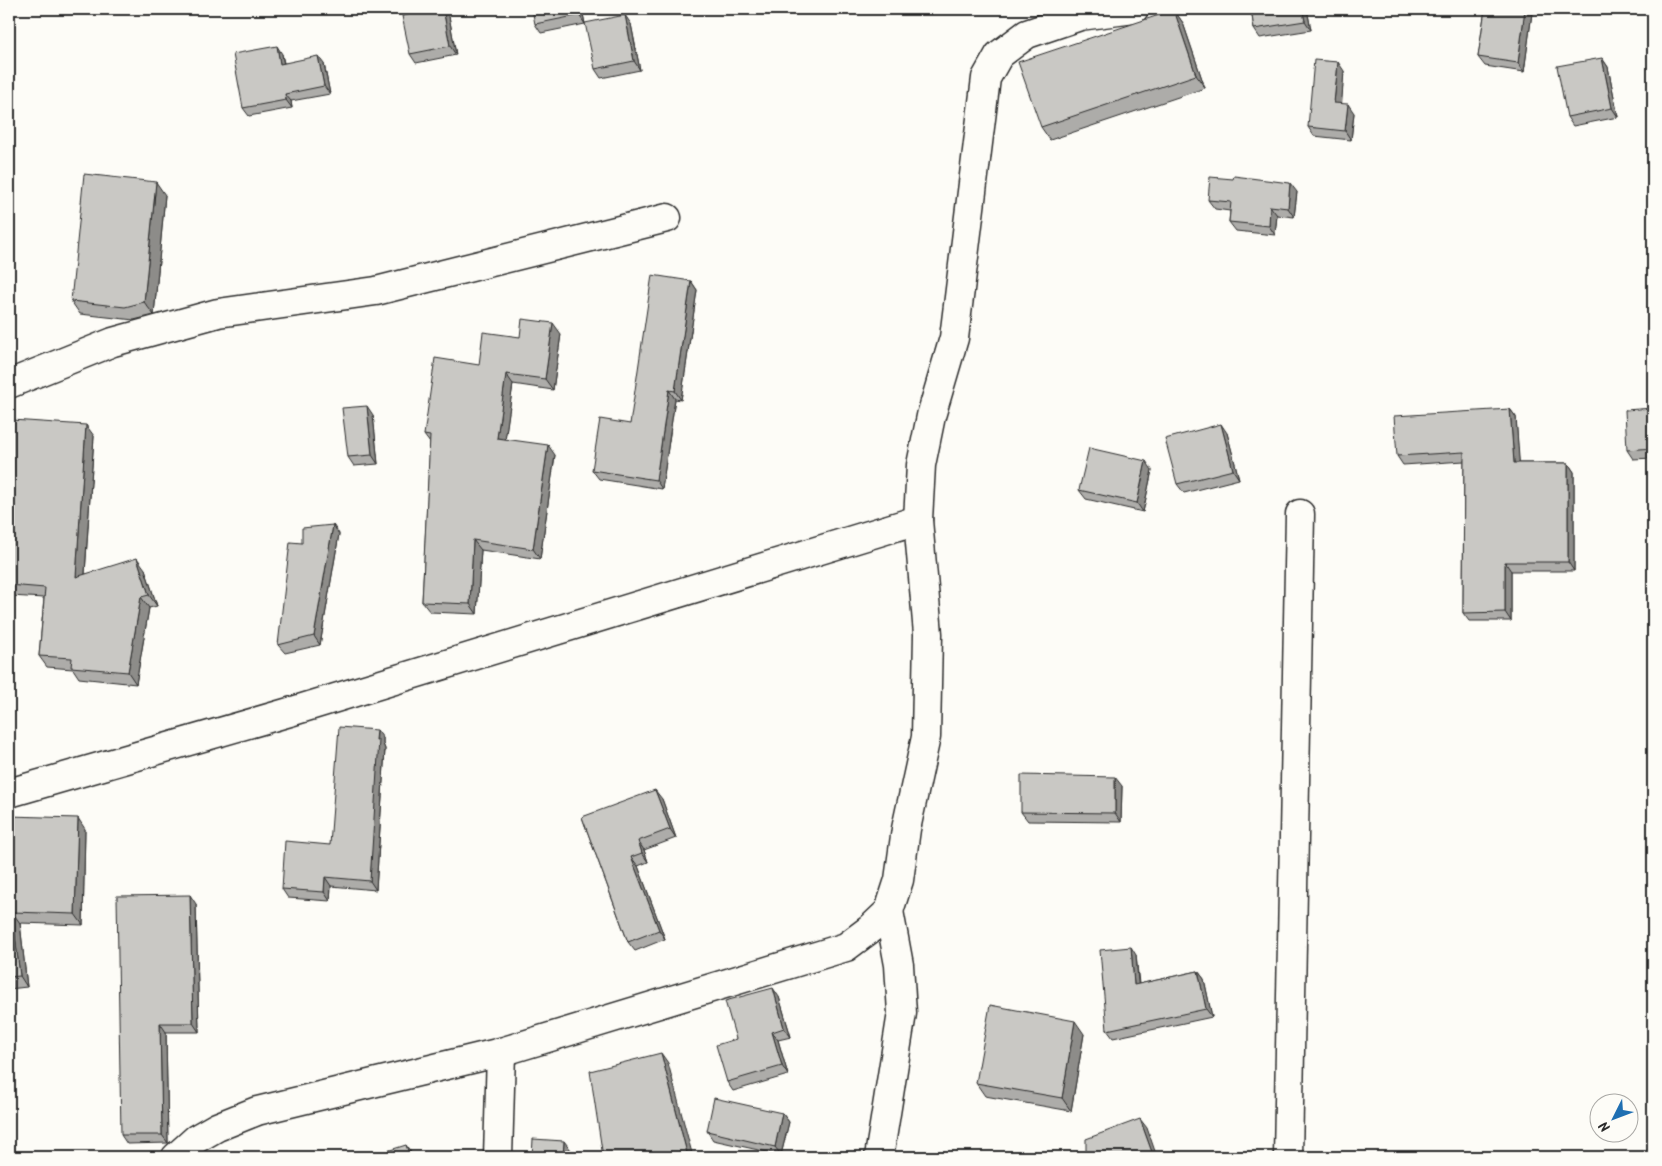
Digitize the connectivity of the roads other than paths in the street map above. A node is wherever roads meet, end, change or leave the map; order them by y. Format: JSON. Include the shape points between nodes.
{"nodes":[{"id":1,"x":1134,"y":9,"type":"edge"},
{"id":2,"x":667,"y":218,"type":"dead end"},
{"id":3,"x":9,"y":384,"type":"edge"},
{"id":4,"x":1300,"y":514,"type":"dead end"},
{"id":5,"x":918,"y":520,"type":"junction"},
{"id":6,"x":9,"y":793,"type":"edge"},
{"id":7,"x":889,"y":911,"type":"junction"},
{"id":8,"x":501,"y":1052,"type":"junction"},
{"id":9,"x":176,"y":1157,"type":"edge"},
{"id":10,"x":498,"y":1157,"type":"edge"},
{"id":11,"x":878,"y":1157,"type":"edge"},
{"id":12,"x":1288,"y":1157,"type":"edge"}],
"edges":[{"from":1,"to":5,"type":"street","via":[[1080,16],[1027,34],[999,55],[986,78],[954,338],[931,416],[921,465]]},
{"from":2,"to":3,"type":"street","via":[[376,292],[218,313],[113,342]]},
{"from":4,"to":12,"type":"street"},
{"from":5,"to":6,"type":"street","via":[[293,711]]},
{"from":5,"to":7,"type":"street","via":[[928,634],[926,737],[906,829],[899,880]]},
{"from":7,"to":8,"type":"street","via":[[846,946]]},
{"from":7,"to":11,"type":"street","via":[[899,965],[902,1013]]},
{"from":8,"to":9,"type":"street","via":[[257,1110],[196,1139]]},
{"from":8,"to":10,"type":"street"}]}
